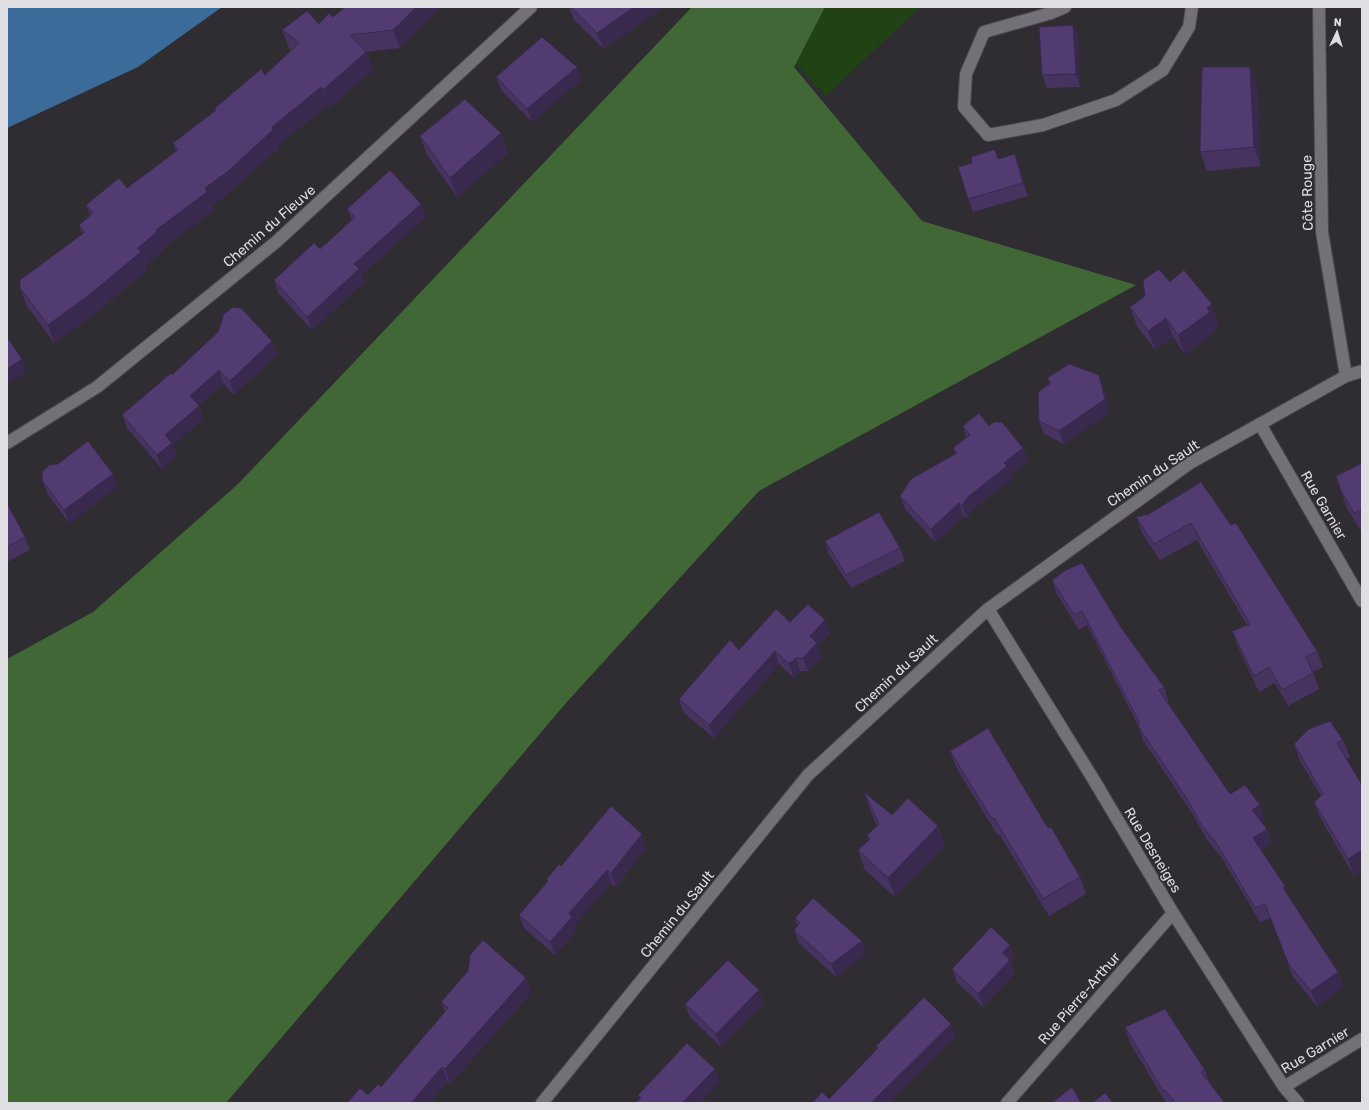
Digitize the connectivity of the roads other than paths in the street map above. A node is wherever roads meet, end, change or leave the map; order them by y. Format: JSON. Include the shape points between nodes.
{"nodes":[{"id":1,"x":531,"y":7,"type":"edge"},
{"id":2,"x":1065,"y":7,"type":"edge"},
{"id":3,"x":1192,"y":7,"type":"edge"},
{"id":4,"x":1319,"y":7,"type":"edge"},
{"id":5,"x":1362,"y":371,"type":"edge"},
{"id":6,"x":1346,"y":376,"type":"junction"},
{"id":7,"x":1260,"y":424,"type":"junction"},
{"id":8,"x":7,"y":443,"type":"edge"},
{"id":9,"x":1362,"y":601,"type":"edge"},
{"id":10,"x":988,"y":609,"type":"junction"},
{"id":11,"x":1173,"y":913,"type":"junction"},
{"id":12,"x":1362,"y":1039,"type":"edge"},
{"id":13,"x":1284,"y":1087,"type":"junction"},
{"id":14,"x":542,"y":1103,"type":"edge"},
{"id":15,"x":1007,"y":1103,"type":"edge"},
{"id":16,"x":1298,"y":1103,"type":"edge"}],
"edges":[{"from":1,"to":8,"type":"street","name":"Chemin du Fleuve","via":[[276,242],[97,387]]},
{"from":2,"to":3,"type":"street","via":[[984,32],[966,74],[964,107],[988,135],[1043,125],[1116,100],[1162,70],[1189,27]]},
{"from":4,"to":6,"type":"street","name":"Côte Rouge","via":[[1322,232]]},
{"from":5,"to":6,"type":"street","name":"Chemin du Sault"},
{"from":6,"to":7,"type":"street","name":"Chemin du Sault"},
{"from":7,"to":9,"type":"street","name":"Rue Garnier"},
{"from":7,"to":10,"type":"street","name":"Chemin du Sault","via":[[1190,463]]},
{"from":10,"to":11,"type":"street","name":"Rue Desneiges"},
{"from":10,"to":14,"type":"street","name":"Chemin du Sault","via":[[808,775]]},
{"from":11,"to":13,"type":"street","name":"Rue Desneiges"},
{"from":11,"to":15,"type":"street","name":"Rue Pierre-Arthur"},
{"from":12,"to":13,"type":"street","name":"Rue Garnier"},
{"from":13,"to":16,"type":"street","name":"Rue Desneiges"}]}
